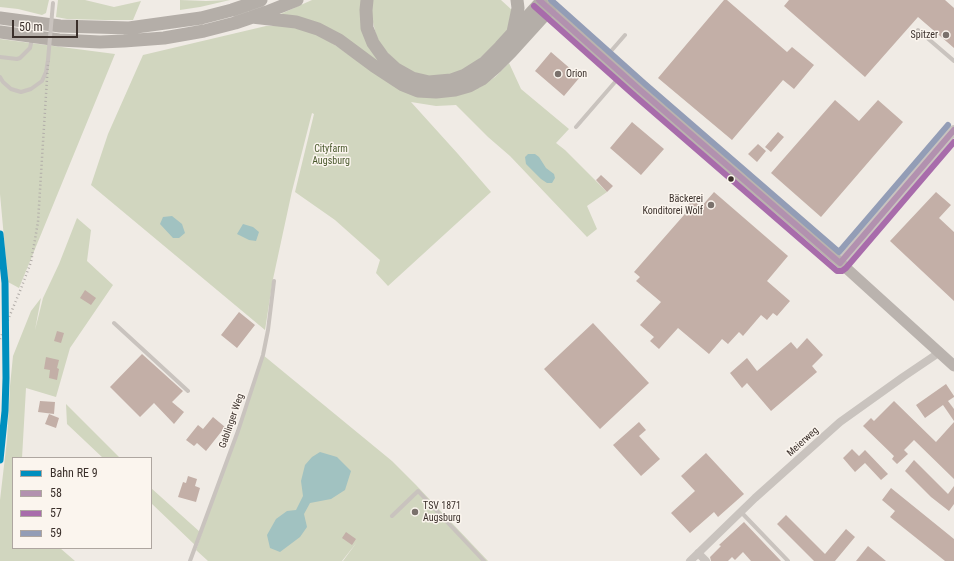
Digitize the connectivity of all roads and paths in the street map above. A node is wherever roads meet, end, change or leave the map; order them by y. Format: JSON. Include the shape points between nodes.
{"nodes":[{"id":1,"x":261,"y":0,"type":"edge"},
{"id":2,"x":297,"y":0,"type":"edge"},
{"id":3,"x":367,"y":0,"type":"edge"},
{"id":4,"x":517,"y":0,"type":"edge"},
{"id":5,"x":53,"y":2,"type":"edge"},
{"id":6,"x":543,"y":4,"type":"edge"},
{"id":7,"x":252,"y":17,"type":"junction"},
{"id":8,"x":0,"y":18,"type":"edge"},
{"id":9,"x":918,"y":30,"type":"dead end"},
{"id":10,"x":0,"y":32,"type":"edge"},
{"id":11,"x":514,"y":32,"type":"junction"},
{"id":12,"x":624,"y":35,"type":"dead end"},
{"id":13,"x":33,"y":36,"type":"junction"},
{"id":14,"x":0,"y":57,"type":"edge"},
{"id":15,"x":605,"y":59,"type":"junction"},
{"id":16,"x":954,"y":61,"type":"edge"},
{"id":17,"x":622,"y":74,"type":"junction"},
{"id":18,"x":0,"y":77,"type":"edge"},
{"id":19,"x":576,"y":127,"type":"dead end"},
{"id":20,"x":954,"y":130,"type":"edge"},
{"id":21,"x":840,"y":263,"type":"junction"},
{"id":22,"x":274,"y":282,"type":"dead end"},
{"id":23,"x":114,"y":323,"type":"dead end"},
{"id":24,"x":940,"y":352,"type":"junction"},
{"id":25,"x":954,"y":366,"type":"edge"},
{"id":26,"x":188,"y":391,"type":"dead end"},
{"id":27,"x":741,"y":512,"type":"junction"},
{"id":28,"x":392,"y":516,"type":"dead end"},
{"id":29,"x":698,"y":553,"type":"junction"},
{"id":30,"x":190,"y":561,"type":"edge"},
{"id":31,"x":484,"y":561,"type":"edge"},
{"id":32,"x":690,"y":561,"type":"edge"},
{"id":33,"x":706,"y":561,"type":"edge"},
{"id":34,"x":788,"y":561,"type":"edge"}],
"edges":[{"from":1,"to":8,"type":"highway","via":[[201,18],[130,28],[60,26]]},
{"from":2,"to":7,"type":"highway"},
{"from":3,"to":11,"type":"highway","via":[[367,28],[383,57],[396,69],[412,78],[429,82],[451,80],[465,75],[484,63]]},
{"from":4,"to":11,"type":"highway"},
{"from":5,"to":18,"type":"lane","bridge":true,"via":[[48,60],[42,81],[21,92],[11,89]]},
{"from":6,"to":7,"type":"highway","via":[[511,52],[482,79],[455,90],[436,92],[418,91],[403,85],[339,40],[318,29],[296,22]]},
{"from":6,"to":11,"type":"highway"},
{"from":6,"to":15,"type":"main road"},
{"from":7,"to":13,"type":"highway","via":[[204,31],[164,38],[124,41],[59,40]]},
{"from":9,"to":16,"type":"lane"},
{"from":10,"to":13,"type":"highway"},
{"from":12,"to":15,"type":"lane"},
{"from":13,"to":14,"type":"lane","via":[[30,48],[20,58]]},
{"from":15,"to":17,"type":"main road"},
{"from":17,"to":19,"type":"lane"},
{"from":17,"to":21,"type":"main road"},
{"from":20,"to":21,"type":"street"},
{"from":21,"to":24,"type":"main road"},
{"from":22,"to":30,"type":"lane","name":"Gablinger Weg","via":[[263,355]]},
{"from":23,"to":26,"type":"lane"},
{"from":24,"to":25,"type":"main road"},
{"from":24,"to":27,"type":"street","name":"Meierweg","via":[[840,422]]},
{"from":27,"to":29,"type":"street","name":"Meierweg"},
{"from":27,"to":34,"type":"lane"},
{"from":28,"to":31,"type":"lane","via":[[418,491]]},
{"from":29,"to":32,"type":"street","name":"Meierweg"},
{"from":29,"to":33,"type":"street"}]}
